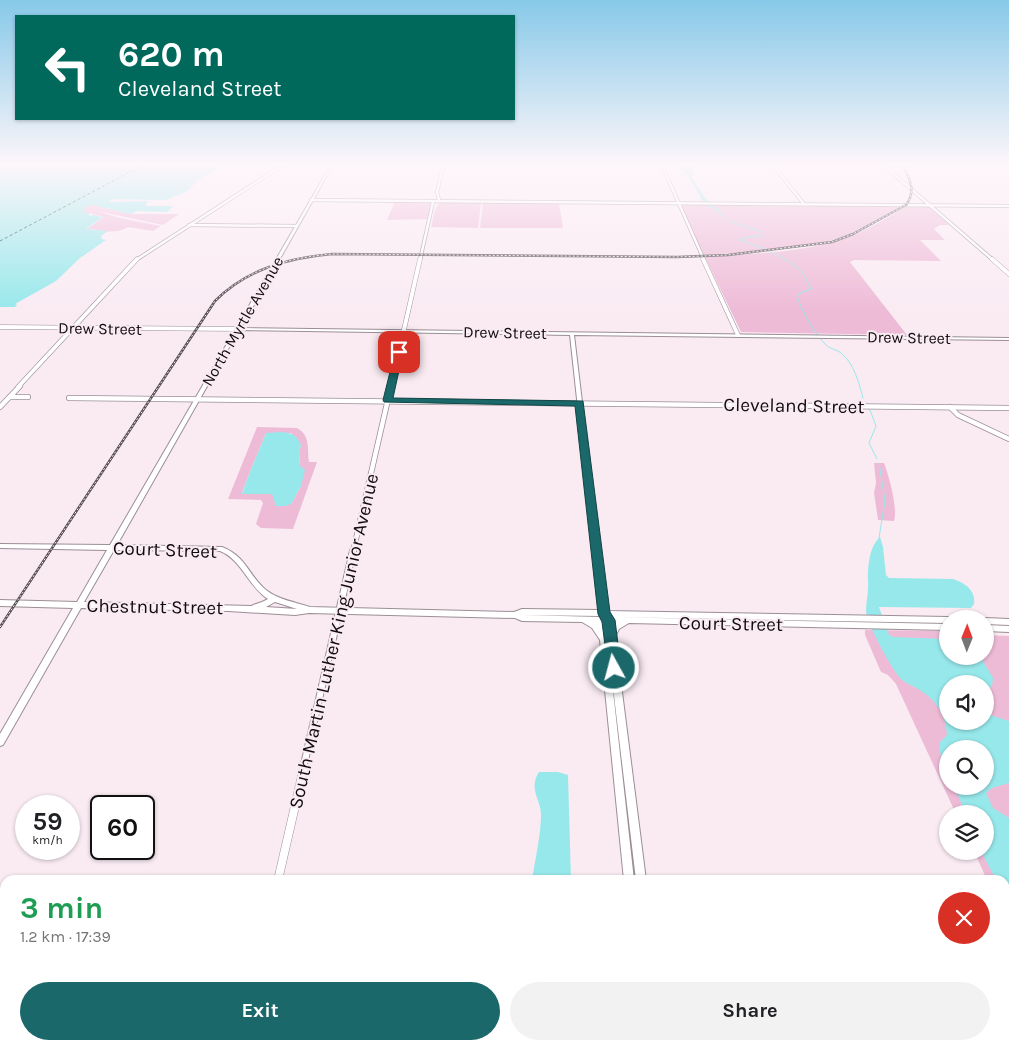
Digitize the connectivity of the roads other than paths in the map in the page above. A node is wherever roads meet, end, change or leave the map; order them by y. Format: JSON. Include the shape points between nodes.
{"nodes":[{"id":1,"x":209,"y":212,"type":"edge"},
{"id":2,"x":304,"y":212,"type":"edge"},
{"id":3,"x":431,"y":212,"type":"edge"},
{"id":4,"x":433,"y":212,"type":"edge"},
{"id":5,"x":681,"y":212,"type":"edge"},
{"id":6,"x":938,"y":212,"type":"edge"},
{"id":7,"x":188,"y":225,"type":"junction"},
{"id":8,"x":296,"y":226,"type":"junction"},
{"id":9,"x":426,"y":235,"type":"junction"},
{"id":10,"x":1009,"y":274,"type":"edge"},
{"id":11,"x":0,"y":327,"type":"edge"},
{"id":12,"x":74,"y":328,"type":"junction"},
{"id":13,"x":237,"y":329,"type":"junction"},
{"id":14,"x":404,"y":331,"type":"junction"},
{"id":15,"x":547,"y":333,"type":"junction"},
{"id":16,"x":572,"y":333,"type":"junction"},
{"id":17,"x":738,"y":335,"type":"junction"},
{"id":18,"x":548,"y":339,"type":"dead end"},
{"id":19,"x":1009,"y":339,"type":"edge"},
{"id":20,"x":28,"y":397,"type":"dead end"},
{"id":21,"x":9,"y":398,"type":"junction"},
{"id":22,"x":68,"y":399,"type":"dead end"},
{"id":23,"x":197,"y":400,"type":"junction"},
{"id":24,"x":387,"y":402,"type":"junction"},
{"id":25,"x":580,"y":403,"type":"junction"},
{"id":26,"x":0,"y":407,"type":"edge"},
{"id":27,"x":950,"y":407,"type":"junction"},
{"id":28,"x":1009,"y":408,"type":"edge"},
{"id":29,"x":1009,"y":439,"type":"edge"},
{"id":30,"x":0,"y":546,"type":"edge"},
{"id":31,"x":112,"y":547,"type":"junction"},
{"id":32,"x":254,"y":583,"type":"junction"},
{"id":33,"x":274,"y":599,"type":"junction"},
{"id":34,"x":0,"y":602,"type":"edge"},
{"id":35,"x":79,"y":604,"type":"junction"},
{"id":36,"x":264,"y":605,"type":"junction"},
{"id":37,"x":228,"y":608,"type":"junction"},
{"id":38,"x":310,"y":610,"type":"junction"},
{"id":39,"x":340,"y":611,"type":"junction"},
{"id":40,"x":516,"y":615,"type":"junction"},
{"id":41,"x":605,"y":618,"type":"junction"},
{"id":42,"x":581,"y":619,"type":"junction"},
{"id":43,"x":722,"y":619,"type":"junction"},
{"id":44,"x":939,"y":620,"type":"edge"},
{"id":45,"x":631,"y":621,"type":"junction"},
{"id":46,"x":994,"y":621,"type":"edge"},
{"id":47,"x":867,"y":622,"type":"junction"},
{"id":48,"x":1009,"y":622,"type":"edge"},
{"id":49,"x":889,"y":623,"type":"junction"},
{"id":50,"x":939,"y":626,"type":"edge"},
{"id":51,"x":994,"y":628,"type":"edge"},
{"id":52,"x":1009,"y":629,"type":"edge"},
{"id":53,"x":611,"y":639,"type":"junction"},
{"id":54,"x":604,"y":644,"type":"junction"},
{"id":55,"x":0,"y":742,"type":"edge"},
{"id":56,"x":279,"y":875,"type":"edge"},
{"id":57,"x":627,"y":875,"type":"edge"},
{"id":58,"x":640,"y":875,"type":"edge"}],
"edges":[{"from":1,"to":7,"type":"street"},
{"from":2,"to":8,"type":"main road","name":"North Myrtle Avenue"},
{"from":3,"to":9,"type":"street"},
{"from":4,"to":9,"type":"street"},
{"from":5,"to":17,"type":"street"},
{"from":6,"to":10,"type":"street"},
{"from":7,"to":8,"type":"street"},
{"from":7,"to":12,"type":"street","via":[[140,256]]},
{"from":8,"to":13,"type":"main road","name":"North Myrtle Avenue"},
{"from":9,"to":14,"type":"street","name":"South Martin Luther King Junior Avenue"},
{"from":11,"to":12,"type":"street","name":"Drew Street"},
{"from":12,"to":13,"type":"street","name":"Drew Street"},
{"from":12,"to":21,"type":"street"},
{"from":13,"to":14,"type":"main road","name":"Drew Street"},
{"from":13,"to":23,"type":"main road","name":"North Myrtle Avenue"},
{"from":14,"to":15,"type":"main road","name":"Drew Street"},
{"from":14,"to":24,"type":"street","name":"South Martin Luther King Junior Avenue"},
{"from":15,"to":16,"type":"main road","name":"Drew Street"},
{"from":15,"to":18,"type":"main road"},
{"from":16,"to":17,"type":"main road","name":"Drew Street"},
{"from":16,"to":25,"type":"main road"},
{"from":17,"to":19,"type":"main road","name":"Drew Street"},
{"from":20,"to":21,"type":"street"},
{"from":21,"to":26,"type":"street"},
{"from":22,"to":23,"type":"street","name":"Cleveland Street"},
{"from":23,"to":24,"type":"street","name":"Cleveland Street"},
{"from":23,"to":31,"type":"main road","name":"North Myrtle Avenue"},
{"from":24,"to":25,"type":"street","name":"Cleveland Street"},
{"from":24,"to":39,"type":"street","name":"South Martin Luther King Junior Avenue"},
{"from":25,"to":27,"type":"street","name":"Cleveland Street"},
{"from":25,"to":41,"type":"main road"},
{"from":27,"to":28,"type":"street","name":"Cleveland Street"},
{"from":27,"to":29,"type":"street","via":[[958,416]]},
{"from":30,"to":31,"type":"main road","name":"Court Street"},
{"from":31,"to":32,"type":"main road","name":"Court Street","via":[[224,550],[239,560]]},
{"from":31,"to":35,"type":"main road","name":"North Myrtle Avenue"},
{"from":32,"to":33,"type":"main road","name":"Court Street"},
{"from":32,"to":36,"type":"main road","via":[[255,589],[265,599]]},
{"from":33,"to":36,"type":"main road"},
{"from":33,"to":38,"type":"main road","name":"Court Street"},
{"from":34,"to":35,"type":"main road","name":"Chestnut Street"},
{"from":35,"to":37,"type":"main road","name":"Chestnut Street"},
{"from":35,"to":55,"type":"main road","name":"North Myrtle Avenue"},
{"from":36,"to":37,"type":"main road"},
{"from":37,"to":38,"type":"main road","name":"Chestnut Street"},
{"from":38,"to":39,"type":"main road","name":"Court Street"},
{"from":39,"to":40,"type":"main road","name":"Court Street"},
{"from":39,"to":56,"type":"street","name":"South Martin Luther King Junior Avenue"},
{"from":40,"to":41,"type":"main road","name":"Court Street","via":[[522,612]]},
{"from":40,"to":42,"type":"main road","name":"Court Street","via":[[522,618]]},
{"from":41,"to":42,"type":"main road","name":"Court Street"},
{"from":41,"to":43,"type":"main road","name":"Court Street"},
{"from":41,"to":45,"type":"main road","name":"Court Street"},
{"from":41,"to":53,"type":"main road"},
{"from":41,"to":54,"type":"main road"},
{"from":42,"to":54,"type":"main road","via":[[595,626]]},
{"from":43,"to":45,"type":"main road","name":"Court Street"},
{"from":43,"to":47,"type":"main road","name":"Court Street"},
{"from":43,"to":47,"type":"main road","name":"Court Street","via":[[776,617]]},
{"from":44,"to":49,"type":"main road","name":"Court Street"},
{"from":45,"to":53,"type":"main road","via":[[616,627]]},
{"from":46,"to":48,"type":"main road"},
{"from":47,"to":49,"type":"main road","name":"Court Street"},
{"from":49,"to":50,"type":"main road","name":"Court Street"},
{"from":51,"to":52,"type":"main road"},
{"from":53,"to":58,"type":"main road"},
{"from":54,"to":57,"type":"main road"}]}
